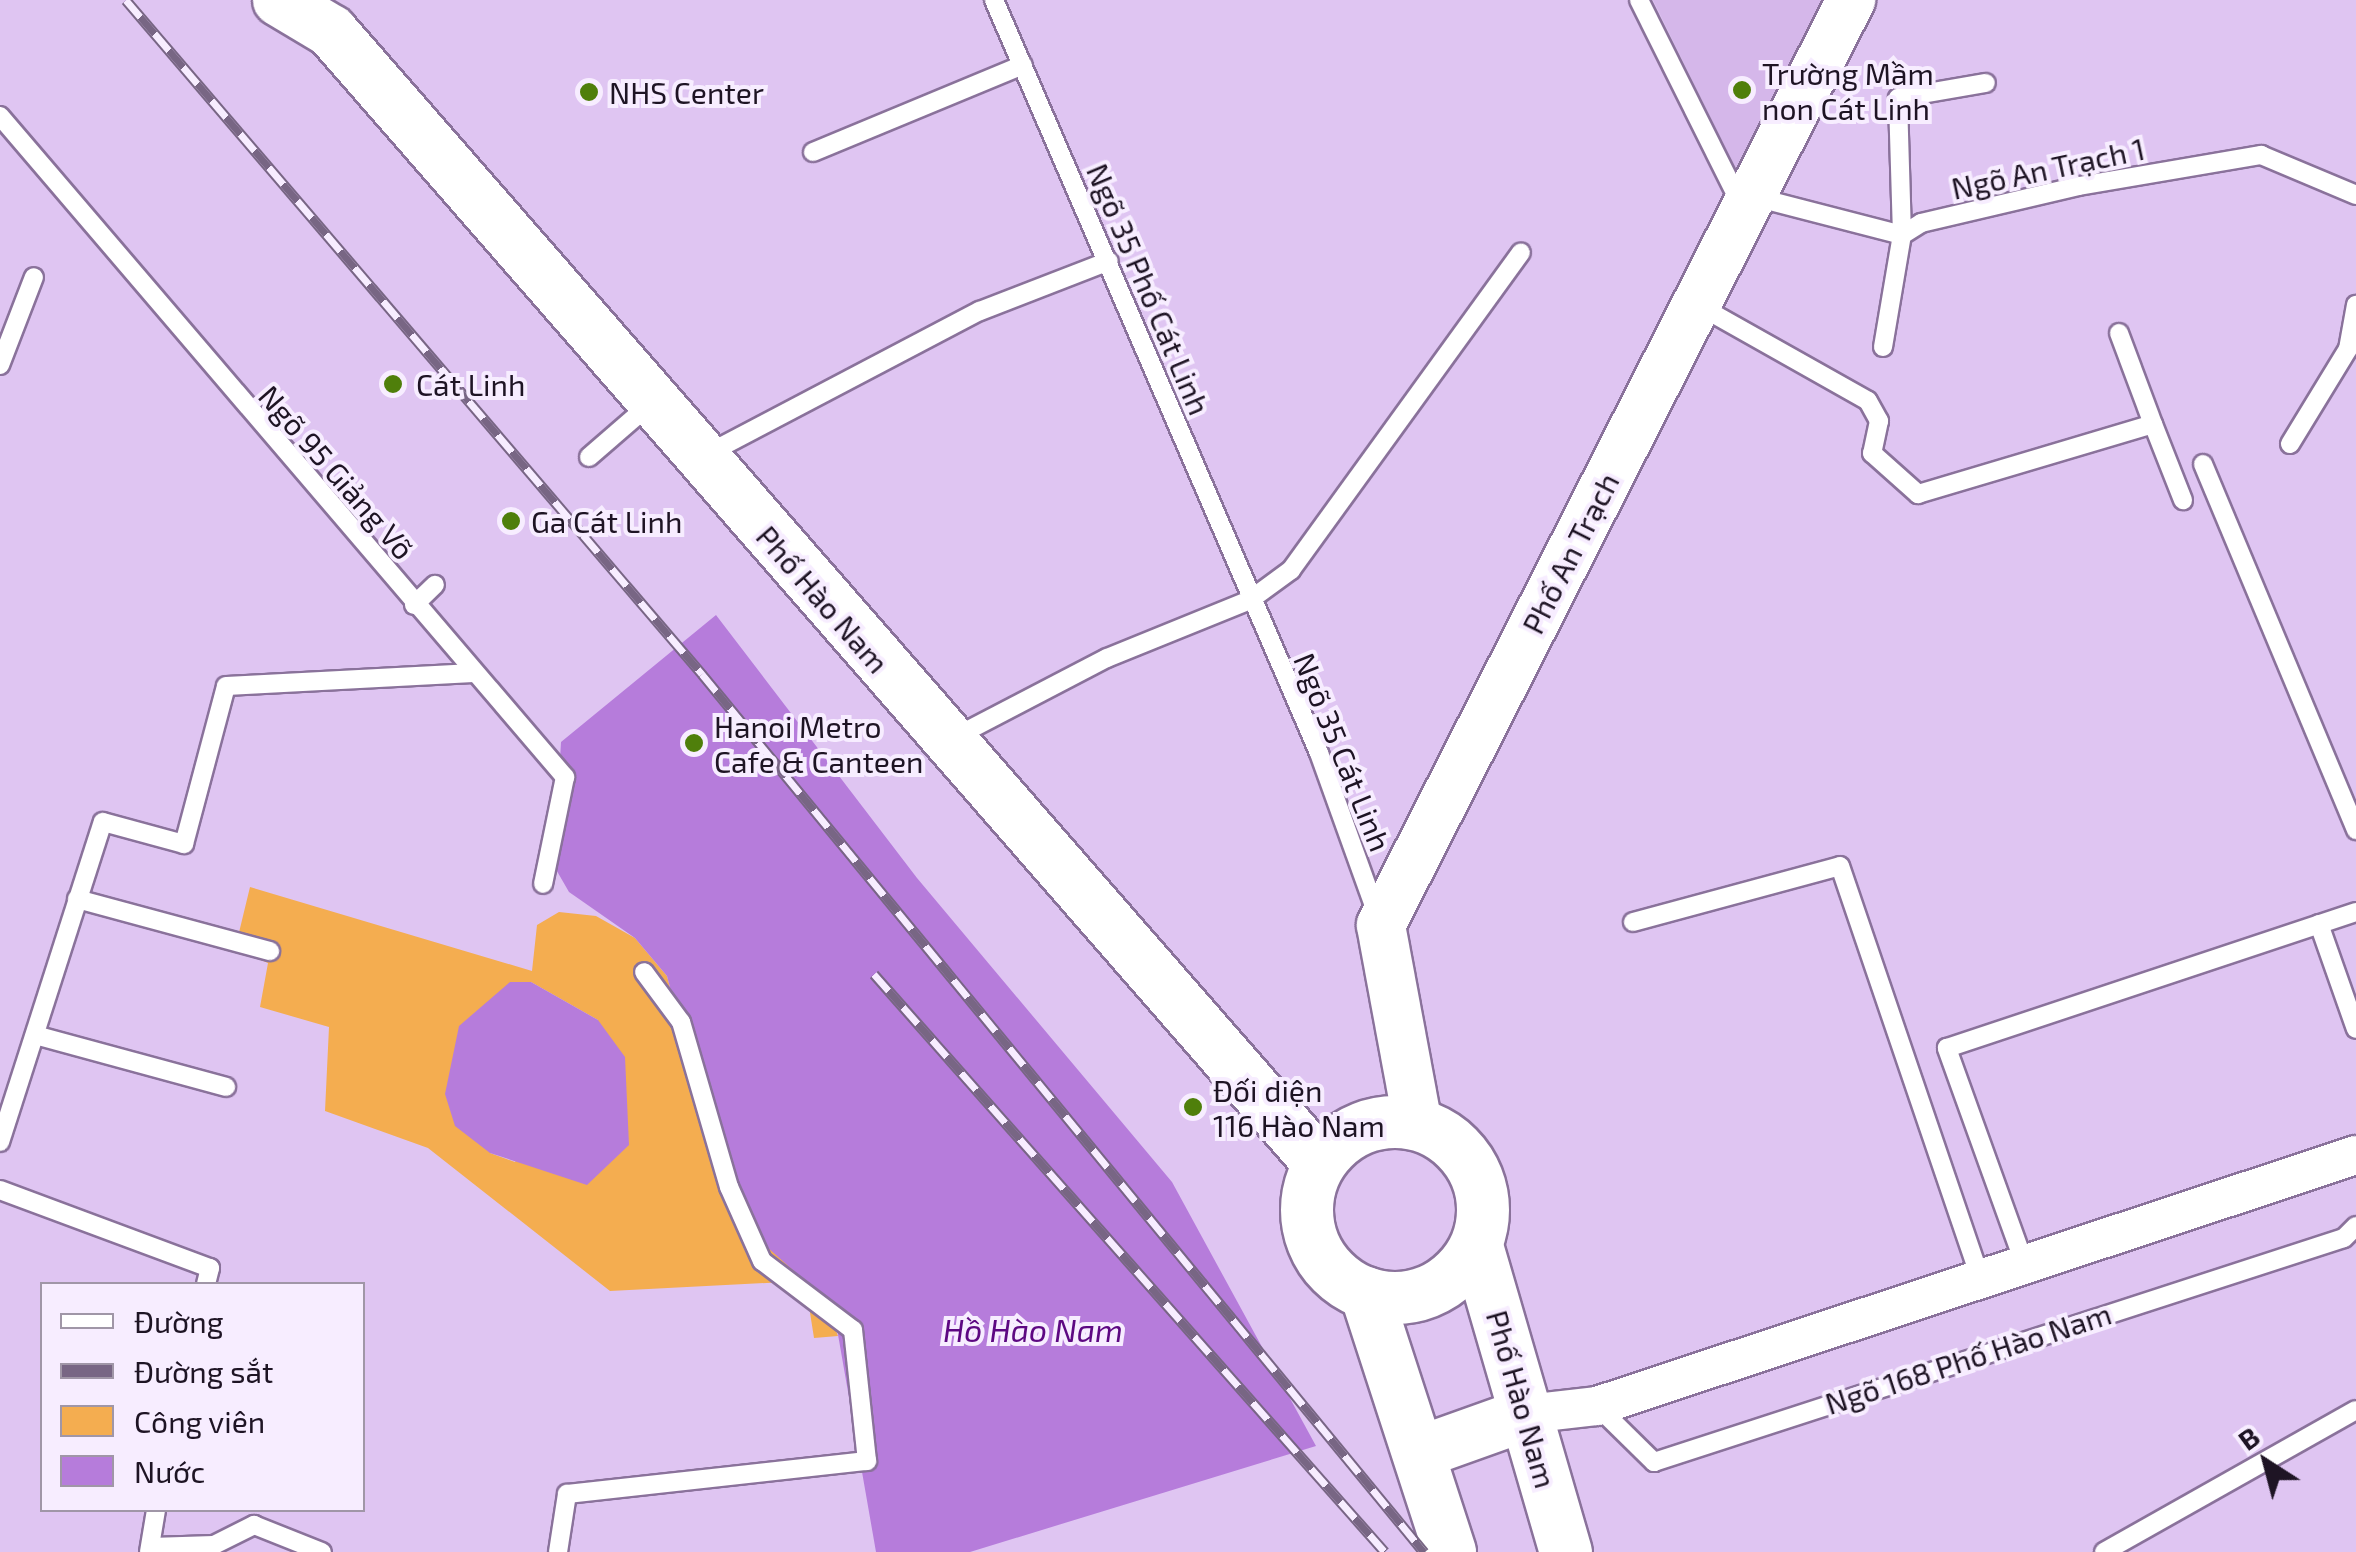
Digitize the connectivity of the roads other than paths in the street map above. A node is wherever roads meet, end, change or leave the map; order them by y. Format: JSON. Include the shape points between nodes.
{"nodes":[{"id":1,"x":279,"y":0,"type":"edge"},
{"id":2,"x":994,"y":0,"type":"edge"},
{"id":3,"x":1640,"y":0,"type":"edge"},
{"id":4,"x":1851,"y":0,"type":"edge"},
{"id":5,"x":326,"y":16,"type":"edge"},
{"id":6,"x":1023,"y":65,"type":"junction"},
{"id":7,"x":1986,"y":83,"type":"dead end"},
{"id":8,"x":0,"y":116,"type":"edge"},
{"id":9,"x":813,"y":152,"type":"dead end"},
{"id":10,"x":2356,"y":194,"type":"edge"},
{"id":11,"x":1747,"y":203,"type":"junction"},
{"id":12,"x":1902,"y":235,"type":"junction"},
{"id":13,"x":1521,"y":252,"type":"dead end"},
{"id":14,"x":1109,"y":262,"type":"junction"},
{"id":15,"x":34,"y":276,"type":"dead end"},
{"id":16,"x":1696,"y":304,"type":"junction"},
{"id":17,"x":2356,"y":305,"type":"edge"},
{"id":18,"x":2118,"y":333,"type":"dead end"},
{"id":19,"x":1883,"y":347,"type":"dead end"},
{"id":20,"x":0,"y":364,"type":"edge"},
{"id":21,"x":652,"y":402,"type":"junction"},
{"id":22,"x":2153,"y":424,"type":"junction"},
{"id":23,"x":2290,"y":444,"type":"dead end"},
{"id":24,"x":589,"y":456,"type":"dead end"},
{"id":25,"x":700,"y":457,"type":"junction"},
{"id":26,"x":2202,"y":464,"type":"dead end"},
{"id":27,"x":2182,"y":500,"type":"dead end"},
{"id":28,"x":435,"y":585,"type":"dead end"},
{"id":29,"x":1250,"y":600,"type":"junction"},
{"id":30,"x":414,"y":604,"type":"junction"},
{"id":31,"x":474,"y":673,"type":"junction"},
{"id":32,"x":946,"y":742,"type":"junction"},
{"id":33,"x":2356,"y":830,"type":"edge"},
{"id":34,"x":543,"y":884,"type":"dead end"},
{"id":35,"x":77,"y":899,"type":"junction"},
{"id":36,"x":2356,"y":912,"type":"edge"},
{"id":37,"x":1633,"y":922,"type":"dead end"},
{"id":38,"x":2319,"y":924,"type":"junction"},
{"id":39,"x":1382,"y":925,"type":"junction"},
{"id":40,"x":270,"y":951,"type":"dead end"},
{"id":41,"x":644,"y":972,"type":"dead end"},
{"id":42,"x":2356,"y":1029,"type":"edge"},
{"id":43,"x":36,"y":1035,"type":"junction"},
{"id":44,"x":226,"y":1087,"type":"dead end"},
{"id":45,"x":1418,"y":1125,"type":"junction"},
{"id":46,"x":0,"y":1142,"type":"edge"},
{"id":47,"x":2356,"y":1155,"type":"edge"},
{"id":48,"x":1319,"y":1164,"type":"junction"},
{"id":49,"x":0,"y":1190,"type":"edge"},
{"id":50,"x":2356,"y":1226,"type":"edge"},
{"id":51,"x":1476,"y":1246,"type":"junction"},
{"id":52,"x":2026,"y":1268,"type":"junction"},
{"id":53,"x":206,"y":1282,"type":"edge"},
{"id":54,"x":1982,"y":1283,"type":"junction"},
{"id":55,"x":1366,"y":1293,"type":"junction"},
{"id":56,"x":1597,"y":1406,"type":"junction"},
{"id":57,"x":2356,"y":1410,"type":"edge"},
{"id":58,"x":1526,"y":1414,"type":"junction"},
{"id":59,"x":1421,"y":1452,"type":"junction"},
{"id":60,"x":156,"y":1512,"type":"edge"},
{"id":61,"x":150,"y":1550,"type":"edge"},
{"id":62,"x":322,"y":1552,"type":"edge"},
{"id":63,"x":558,"y":1552,"type":"edge"},
{"id":64,"x":1450,"y":1552,"type":"edge"},
{"id":65,"x":1566,"y":1552,"type":"edge"},
{"id":66,"x":2104,"y":1552,"type":"edge"}],
"edges":[{"from":1,"to":5,"type":"main road","name":"Phố Hào Nam"},
{"from":2,"to":6,"type":"lane","name":"Ngõ 35 Phố Cát Linh"},
{"from":3,"to":11,"type":"lane"},
{"from":4,"to":11,"type":"street","name":"Phố An Trạch"},
{"from":5,"to":21,"type":"main road","name":"Phố Hào Nam"},
{"from":6,"to":9,"type":"lane"},
{"from":6,"to":14,"type":"lane","name":"Ngõ 35 Phố Cát Linh"},
{"from":7,"to":12,"type":"lane","via":[[1898,98]]},
{"from":8,"to":30,"type":"lane","name":"Ngõ 95 Giảng Võ"},
{"from":10,"to":12,"type":"lane","name":"Ngõ An Trạch 1","via":[[2261,154],[2079,186],[1921,222]]},
{"from":11,"to":12,"type":"lane"},
{"from":11,"to":16,"type":"street","name":"Phố An Trạch"},
{"from":12,"to":19,"type":"lane"},
{"from":13,"to":29,"type":"lane","via":[[1290,570]]},
{"from":14,"to":25,"type":"lane","via":[[980,311]]},
{"from":14,"to":29,"type":"lane","name":"Ngõ 35 Phố Cát Linh"},
{"from":15,"to":20,"type":"lane"},
{"from":16,"to":22,"type":"lane","via":[[1868,400],[1879,421],[1872,453],[1918,494]]},
{"from":16,"to":39,"type":"street","name":"Phố An Trạch"},
{"from":17,"to":23,"type":"lane","via":[[2348,349]]},
{"from":18,"to":22,"type":"lane"},
{"from":21,"to":24,"type":"lane"},
{"from":21,"to":25,"type":"main road","name":"Phố Hào Nam"},
{"from":22,"to":27,"type":"lane"},
{"from":25,"to":32,"type":"main road","name":"Phố Hào Nam"},
{"from":26,"to":33,"type":"lane"},
{"from":28,"to":30,"type":"lane"},
{"from":29,"to":32,"type":"lane","via":[[1106,658]]},
{"from":29,"to":39,"type":"lane","name":"Ngõ 35 Cát Linh"},
{"from":30,"to":31,"type":"lane","name":"Ngõ 95 Giảng Võ"},
{"from":31,"to":34,"type":"lane","name":"Ngõ 95 Giảng Võ","via":[[565,777]]},
{"from":31,"to":35,"type":"lane","via":[[226,686],[184,844],[102,822]]},
{"from":32,"to":48,"type":"main road","name":"Phố Hào Nam"},
{"from":35,"to":40,"type":"lane"},
{"from":35,"to":43,"type":"lane"},
{"from":36,"to":38,"type":"lane"},
{"from":37,"to":54,"type":"lane","via":[[1840,866]]},
{"from":38,"to":42,"type":"lane"},
{"from":38,"to":52,"type":"lane","via":[[1947,1048]]},
{"from":39,"to":45,"type":"street"},
{"from":41,"to":63,"type":"lane","via":[[682,1022],[729,1187],[762,1261],[852,1330],[867,1461],[567,1494]]},
{"from":43,"to":44,"type":"lane"},
{"from":43,"to":46,"type":"lane"},
{"from":45,"to":48,"type":"main road","via":[[1360,1125]]},
{"from":45,"to":51,"type":"main road","name":"Phố Hào Nam","via":[[1462,1158],[1476,1182]]},
{"from":47,"to":52,"type":"street"},
{"from":48,"to":55,"type":"main road","via":[[1310,1196],[1320,1246],[1340,1278]]},
{"from":49,"to":53,"type":"lane","via":[[210,1268]]},
{"from":50,"to":56,"type":"lane","name":"Ngõ 168 Phố Hào Nam","via":[[2344,1238],[1654,1462]]},
{"from":51,"to":55,"type":"main road","via":[[1423,1299]]},
{"from":51,"to":58,"type":"main road","name":"Phố Hào Nam"},
{"from":52,"to":54,"type":"street"},
{"from":54,"to":56,"type":"street"},
{"from":55,"to":59,"type":"main road"},
{"from":56,"to":58,"type":"street"},
{"from":57,"to":66,"type":"lane"},
{"from":58,"to":59,"type":"main road"},
{"from":58,"to":65,"type":"main road","name":"Phố Hào Nam"},
{"from":59,"to":64,"type":"main road"},
{"from":60,"to":61,"type":"lane"},
{"from":61,"to":62,"type":"lane","via":[[214,1545],[254,1525]]}]}
